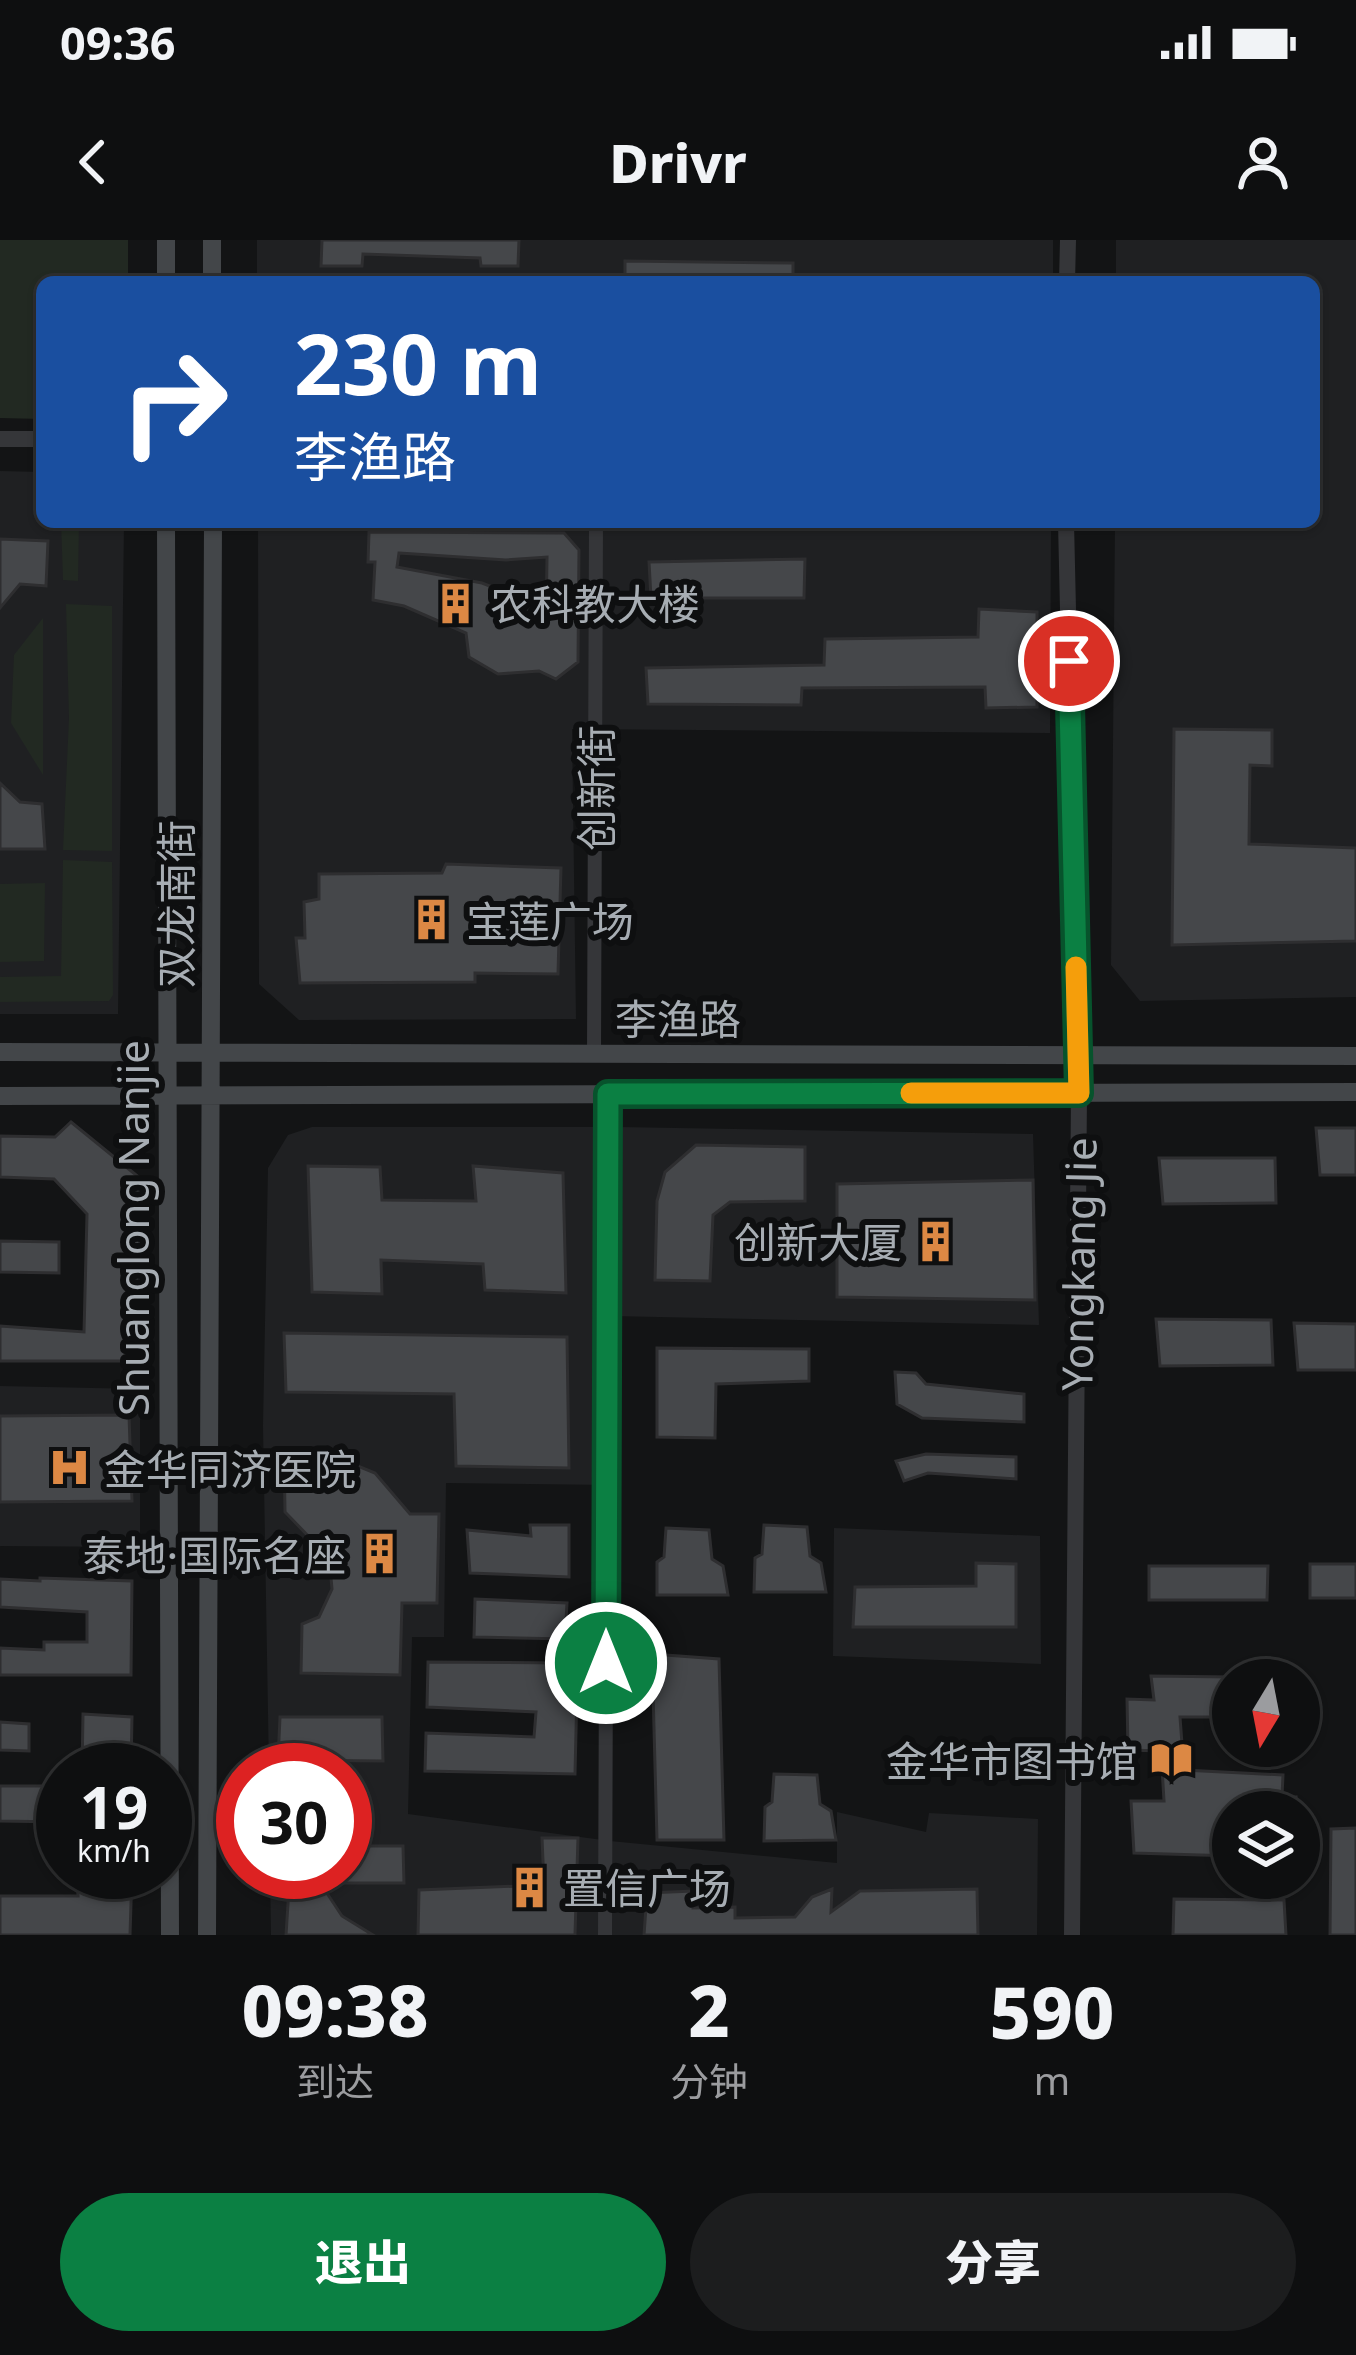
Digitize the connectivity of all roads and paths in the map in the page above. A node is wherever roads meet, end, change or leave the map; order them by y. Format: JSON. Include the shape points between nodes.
{"nodes":[{"id":1,"x":166,"y":240,"type":"edge"},
{"id":2,"x":212,"y":240,"type":"edge"},
{"id":3,"x":1068,"y":240,"type":"edge"},
{"id":4,"x":166,"y":276,"type":"edge"},
{"id":5,"x":212,"y":276,"type":"edge"},
{"id":6,"x":1067,"y":276,"type":"edge"},
{"id":7,"x":0,"y":439,"type":"edge"},
{"id":8,"x":36,"y":440,"type":"edge"},
{"id":9,"x":166,"y":528,"type":"edge"},
{"id":10,"x":213,"y":528,"type":"edge"},
{"id":11,"x":596,"y":528,"type":"edge"},
{"id":12,"x":1066,"y":528,"type":"edge"},
{"id":13,"x":0,"y":1052,"type":"edge"},
{"id":14,"x":168,"y":1052,"type":"junction"},
{"id":15,"x":595,"y":1053,"type":"junction"},
{"id":16,"x":211,"y":1054,"type":"junction"},
{"id":17,"x":1356,"y":1056,"type":"edge"},
{"id":18,"x":1078,"y":1057,"type":"junction"},
{"id":19,"x":1356,"y":1092,"type":"edge"},
{"id":20,"x":1079,"y":1093,"type":"junction"},
{"id":21,"x":608,"y":1094,"type":"junction"},
{"id":22,"x":213,"y":1095,"type":"junction"},
{"id":23,"x":0,"y":1096,"type":"edge"},
{"id":24,"x":165,"y":1097,"type":"junction"},
{"id":25,"x":170,"y":1935,"type":"edge"},
{"id":26,"x":207,"y":1935,"type":"edge"},
{"id":27,"x":605,"y":1935,"type":"edge"},
{"id":28,"x":1072,"y":1935,"type":"edge"}],
"edges":[{"from":1,"to":4,"type":"main road"},
{"from":2,"to":5,"type":"main road"},
{"from":3,"to":6,"type":"street"},
{"from":7,"to":8,"type":"street"},
{"from":9,"to":14,"type":"main road","name":"Shuanglong Nanjie"},
{"from":10,"to":16,"type":"main road","name":"双龙南街"},
{"from":11,"to":15,"type":"street","name":"创新街"},
{"from":12,"to":18,"type":"street","name":"Yongkang Jie"},
{"from":13,"to":14,"type":"main road","name":"李渔路"},
{"from":14,"to":16,"type":"main road","name":"李渔路"},
{"from":14,"to":24,"type":"main road","name":"Shuanglong Nanjie"},
{"from":15,"to":16,"type":"main road","name":"李渔路"},
{"from":15,"to":18,"type":"main road","name":"李渔路"},
{"from":16,"to":22,"type":"main road","name":"双龙南街"},
{"from":17,"to":18,"type":"main road","name":"李渔路"},
{"from":18,"to":20,"type":"street","name":"Yongkang Jie"},
{"from":19,"to":20,"type":"main road","name":"李渔路"},
{"from":20,"to":21,"type":"main road","name":"李渔路"},
{"from":20,"to":28,"type":"street","name":"Yongkang Jie"},
{"from":21,"to":22,"type":"main road","name":"李渔路"},
{"from":21,"to":27,"type":"street"},
{"from":22,"to":24,"type":"main road","name":"李渔路"},
{"from":22,"to":26,"type":"main road","name":"双龙南街"},
{"from":23,"to":24,"type":"main road","name":"李渔路"},
{"from":24,"to":25,"type":"main road","name":"Shuanglong Nanjie"}]}
